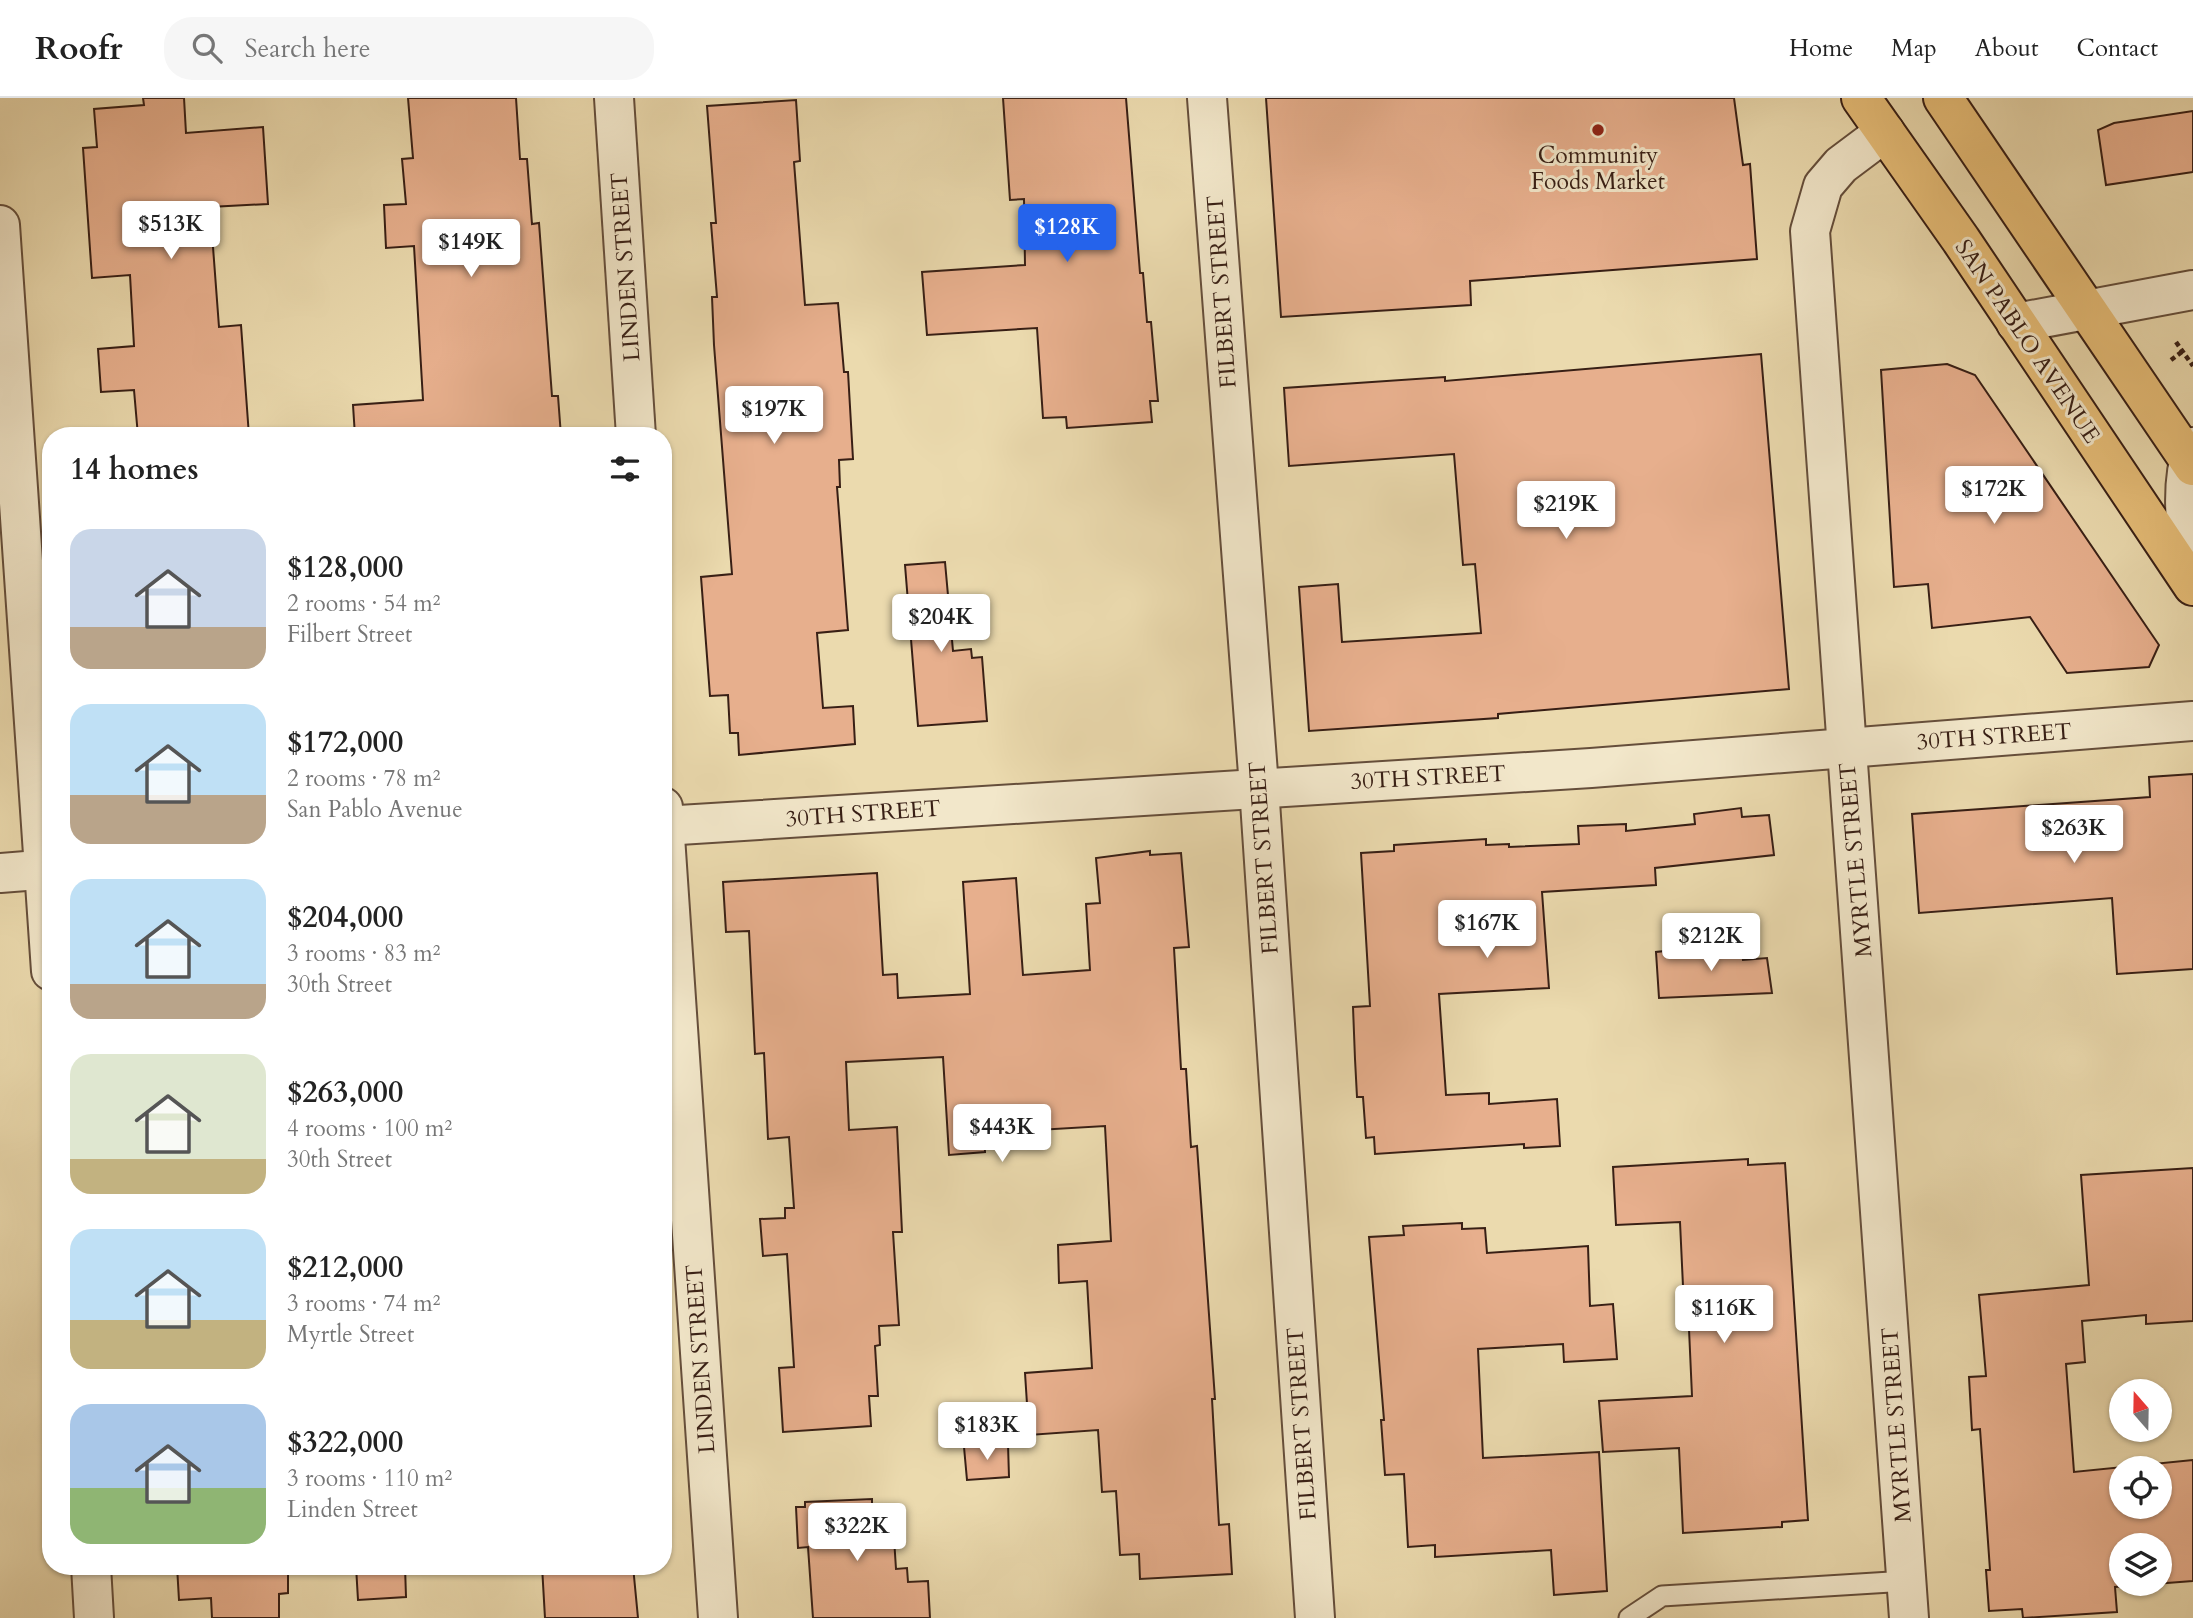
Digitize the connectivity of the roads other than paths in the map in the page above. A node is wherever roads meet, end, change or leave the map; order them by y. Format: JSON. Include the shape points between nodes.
{"nodes":[{"id":1,"x":614,"y":98,"type":"edge"},
{"id":2,"x":1207,"y":98,"type":"edge"},
{"id":3,"x":1861,"y":98,"type":"edge"},
{"id":4,"x":1943,"y":98,"type":"edge"},
{"id":5,"x":1885,"y":132,"type":"junction"},
{"id":6,"x":0,"y":225,"type":"edge"},
{"id":7,"x":2193,"y":290,"type":"edge"},
{"id":8,"x":2087,"y":309,"type":"junction"},
{"id":9,"x":2017,"y":323,"type":"junction"},
{"id":10,"x":635,"y":427,"type":"edge"},
{"id":11,"x":2191,"y":458,"type":"edge"},
{"id":12,"x":2193,"y":585,"type":"edge"},
{"id":13,"x":2193,"y":721,"type":"edge"},
{"id":14,"x":1846,"y":747,"type":"junction"},
{"id":15,"x":1259,"y":787,"type":"junction"},
{"id":16,"x":42,"y":800,"type":"edge"},
{"id":17,"x":672,"y":820,"type":"edge"},
{"id":18,"x":42,"y":869,"type":"edge"},
{"id":19,"x":0,"y":873,"type":"edge"},
{"id":20,"x":672,"y":938,"type":"edge"},
{"id":21,"x":92,"y":1575,"type":"edge"},
{"id":22,"x":1908,"y":1600,"type":"edge"},
{"id":23,"x":94,"y":1618,"type":"edge"},
{"id":24,"x":718,"y":1618,"type":"edge"},
{"id":25,"x":1315,"y":1618,"type":"edge"},
{"id":26,"x":1629,"y":1618,"type":"edge"}],
"edges":[{"from":1,"to":10,"type":"street","name":"LINDEN STREET"},
{"from":2,"to":15,"type":"street","name":"FILBERT STREET"},
{"from":3,"to":5,"type":"main road","name":"SAN PABLO AVENUE"},
{"from":4,"to":8,"type":"main road"},
{"from":5,"to":9,"type":"main road","name":"SAN PABLO AVENUE"},
{"from":5,"to":14,"type":"street","name":"MYRTLE STREET","via":[[1841,165],[1823,186],[1810,232]]},
{"from":6,"to":16,"type":"street"},
{"from":7,"to":8,"type":"street"},
{"from":8,"to":9,"type":"street"},
{"from":8,"to":11,"type":"main road"},
{"from":9,"to":12,"type":"main road","name":"SAN PABLO AVENUE"},
{"from":11,"to":12,"type":"street","via":[[2186,515]]},
{"from":13,"to":14,"type":"street","name":"30TH STREET"},
{"from":14,"to":15,"type":"street","name":"30TH STREET","via":[[1591,768]]},
{"from":14,"to":22,"type":"street","name":"MYRTLE STREET"},
{"from":15,"to":17,"type":"street","name":"30TH STREET"},
{"from":15,"to":25,"type":"street","name":"FILBERT STREET"},
{"from":18,"to":19,"type":"street"},
{"from":20,"to":24,"type":"street","name":"LINDEN STREET"},
{"from":21,"to":23,"type":"street"},
{"from":22,"to":26,"type":"lane","via":[[1662,1596]]}]}
